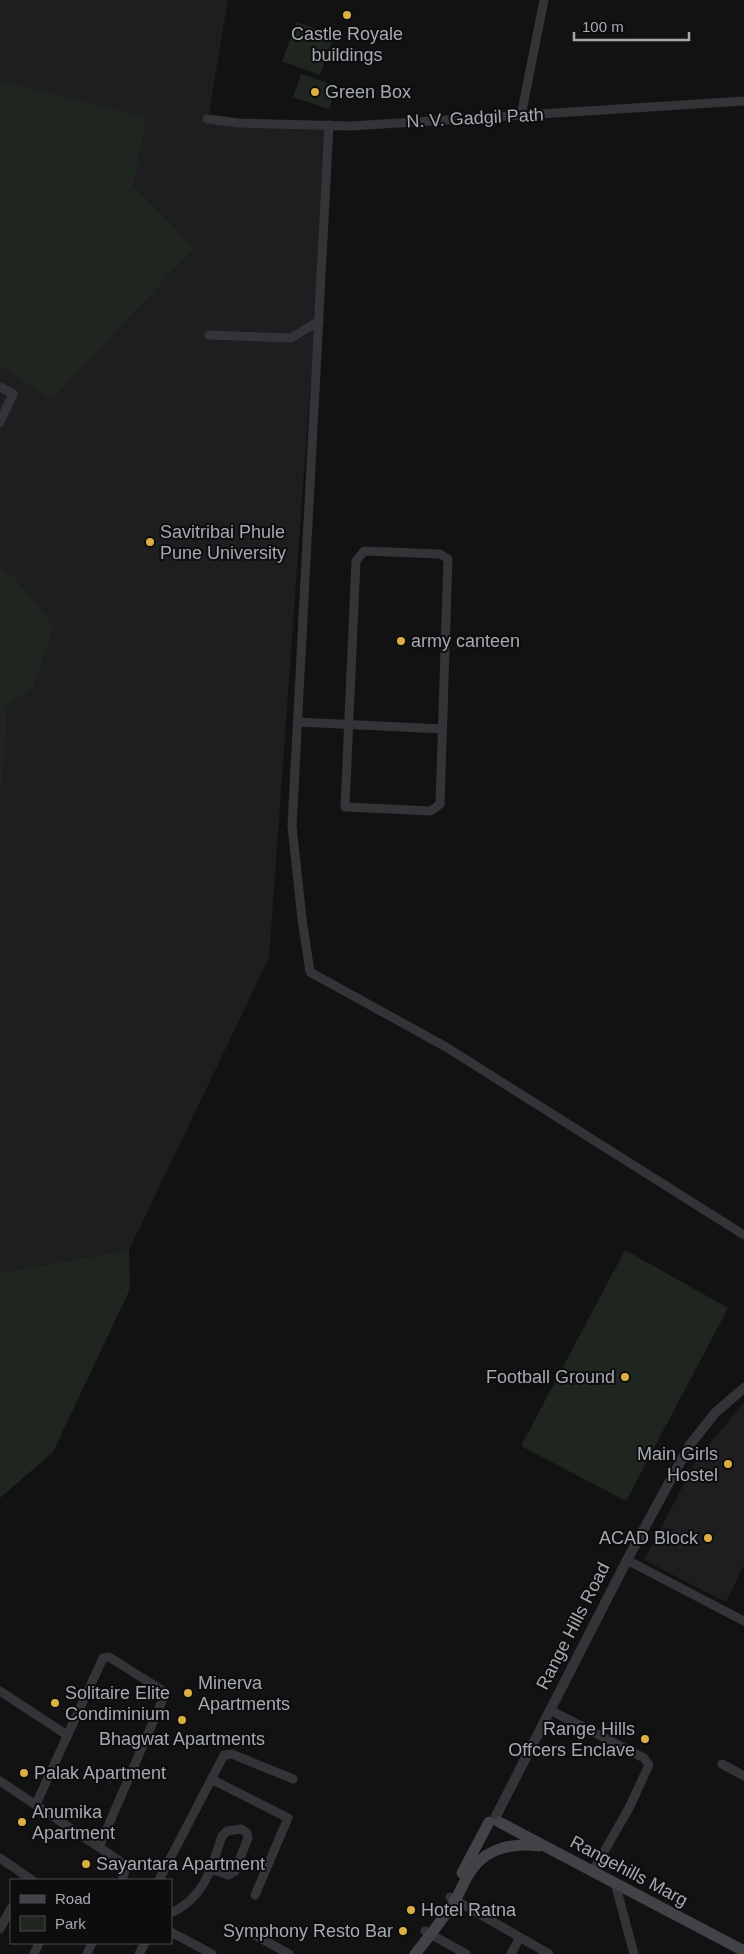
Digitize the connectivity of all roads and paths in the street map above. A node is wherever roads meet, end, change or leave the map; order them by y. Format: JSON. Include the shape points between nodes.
{"nodes":[{"id":1,"x":544,"y":0,"type":"edge"},
{"id":2,"x":744,"y":101,"type":"edge"},
{"id":3,"x":521,"y":116,"type":"junction"},
{"id":4,"x":207,"y":119,"type":"dead end"},
{"id":5,"x":329,"y":125,"type":"junction"},
{"id":6,"x":319,"y":321,"type":"junction"},
{"id":7,"x":209,"y":335,"type":"dead end"},
{"id":8,"x":0,"y":386,"type":"edge"},
{"id":9,"x":0,"y":422,"type":"edge"},
{"id":10,"x":298,"y":722,"type":"junction"},
{"id":11,"x":348,"y":724,"type":"junction"},
{"id":12,"x":442,"y":729,"type":"junction"},
{"id":13,"x":744,"y":1235,"type":"edge"},
{"id":14,"x":744,"y":1388,"type":"edge"},
{"id":15,"x":627,"y":1560,"type":"junction"},
{"id":16,"x":744,"y":1621,"type":"edge"},
{"id":17,"x":0,"y":1691,"type":"edge"},
{"id":18,"x":550,"y":1710,"type":"junction"},
{"id":19,"x":67,"y":1736,"type":"junction"},
{"id":20,"x":722,"y":1764,"type":"dead end"},
{"id":21,"x":744,"y":1776,"type":"edge"},
{"id":22,"x":211,"y":1779,"type":"junction"},
{"id":23,"x":293,"y":1779,"type":"dead end"},
{"id":24,"x":0,"y":1781,"type":"edge"},
{"id":25,"x":36,"y":1804,"type":"junction"},
{"id":26,"x":494,"y":1821,"type":"junction"},
{"id":27,"x":546,"y":1846,"type":"junction"},
{"id":28,"x":99,"y":1847,"type":"junction"},
{"id":29,"x":0,"y":1858,"type":"edge"},
{"id":30,"x":473,"y":1867,"type":"junction"},
{"id":31,"x":211,"y":1869,"type":"junction"},
{"id":32,"x":593,"y":1871,"type":"junction"},
{"id":33,"x":29,"y":1879,"type":"edge"},
{"id":34,"x":124,"y":1879,"type":"edge"},
{"id":35,"x":160,"y":1879,"type":"edge"},
{"id":36,"x":615,"y":1883,"type":"junction"},
{"id":37,"x":255,"y":1895,"type":"dead end"},
{"id":38,"x":452,"y":1898,"type":"junction"},
{"id":39,"x":10,"y":1910,"type":"edge"},
{"id":40,"x":172,"y":1913,"type":"edge"},
{"id":41,"x":0,"y":1928,"type":"edge"},
{"id":42,"x":172,"y":1933,"type":"edge"},
{"id":43,"x":251,"y":1933,"type":"dead end"},
{"id":44,"x":429,"y":1933,"type":"junction"},
{"id":45,"x":520,"y":1937,"type":"junction"},
{"id":46,"x":744,"y":1950,"type":"edge"},
{"id":47,"x":212,"y":1954,"type":"edge"},
{"id":48,"x":289,"y":1954,"type":"edge"},
{"id":49,"x":406,"y":1954,"type":"edge"},
{"id":50,"x":415,"y":1954,"type":"edge"},
{"id":51,"x":466,"y":1954,"type":"edge"},
{"id":52,"x":511,"y":1954,"type":"edge"},
{"id":53,"x":549,"y":1954,"type":"edge"},
{"id":54,"x":634,"y":1954,"type":"edge"}],
"edges":[{"from":1,"to":3,"type":"street"},
{"from":2,"to":3,"type":"street","name":"N. V. Gadgil Path"},
{"from":3,"to":5,"type":"street","name":"N. V. Gadgil Path"},
{"from":4,"to":5,"type":"street","name":"N. V. Gadgil Path"},
{"from":5,"to":6,"type":"street"},
{"from":6,"to":7,"type":"street","via":[[291,338]]},
{"from":6,"to":10,"type":"street"},
{"from":8,"to":9,"type":"street","via":[[13,394]]},
{"from":10,"to":11,"type":"street"},
{"from":10,"to":13,"type":"street","via":[[292,826],[310,972],[446,1047]]},
{"from":11,"to":12,"type":"street"},
{"from":11,"to":12,"type":"street","via":[[345,807],[427,812],[440,804]]},
{"from":11,"to":12,"type":"street","via":[[357,557],[364,551],[440,554],[449,562]]},
{"from":14,"to":15,"type":"street","name":"Range Hills Road","via":[[715,1413],[688,1446]]},
{"from":15,"to":16,"type":"street"},
{"from":15,"to":18,"type":"street","name":"Range Hills Road"},
{"from":17,"to":19,"type":"street"},
{"from":18,"to":26,"type":"street","name":"Range Hills Road"},
{"from":18,"to":32,"type":"street","via":[[644,1758],[649,1766]]},
{"from":19,"to":25,"type":"street"},
{"from":19,"to":28,"type":"street","via":[[105,1657],[164,1693]]},
{"from":20,"to":21,"type":"street"},
{"from":22,"to":23,"type":"street","via":[[221,1757],[229,1753]]},
{"from":22,"to":35,"type":"street"},
{"from":22,"to":37,"type":"street","via":[[288,1818]]},
{"from":24,"to":25,"type":"street"},
{"from":25,"to":28,"type":"street"},
{"from":26,"to":27,"type":"main road","name":"Rangehills Marg"},
{"from":26,"to":30,"type":"main road","name":"Range Hills Road"},
{"from":26,"to":38,"type":"main road","via":[[459,1879]]},
{"from":27,"to":30,"type":"main road","via":[[509,1845],[488,1854]]},
{"from":27,"to":32,"type":"main road","name":"Rangehills Marg"},
{"from":28,"to":34,"type":"street","via":[[126,1867]]},
{"from":29,"to":33,"type":"street"},
{"from":30,"to":38,"type":"main road","name":"Range Hills Road"},
{"from":31,"to":31,"type":"street","via":[[222,1836],[227,1831],[241,1828],[247,1832],[248,1838],[235,1871],[228,1875]]},
{"from":31,"to":40,"type":"street","via":[[204,1885],[186,1906]]},
{"from":32,"to":36,"type":"main road","name":"Rangehills Marg"},
{"from":36,"to":46,"type":"main road","name":"Rangehills Marg"},
{"from":36,"to":54,"type":"street"},
{"from":38,"to":44,"type":"main road"},
{"from":38,"to":45,"type":"street"},
{"from":39,"to":41,"type":"street"},
{"from":42,"to":47,"type":"street"},
{"from":43,"to":48,"type":"street"},
{"from":44,"to":49,"type":"main road"},
{"from":44,"to":50,"type":"main road"},
{"from":44,"to":51,"type":"street"},
{"from":45,"to":52,"type":"street"},
{"from":45,"to":53,"type":"street"}]}
